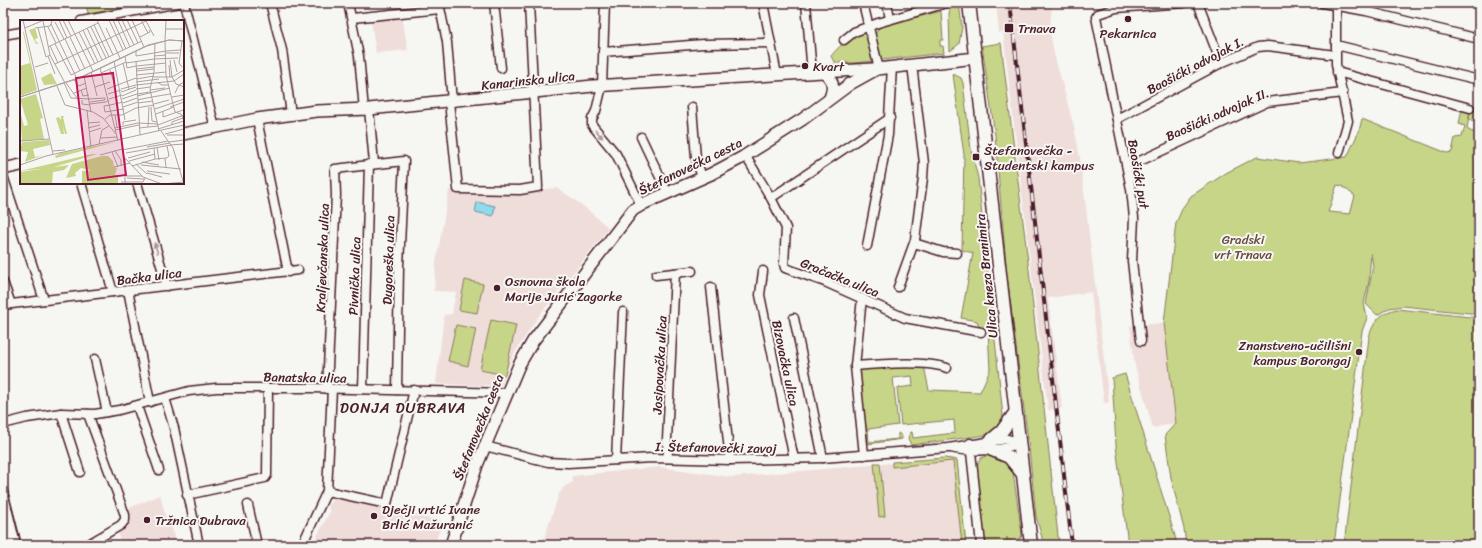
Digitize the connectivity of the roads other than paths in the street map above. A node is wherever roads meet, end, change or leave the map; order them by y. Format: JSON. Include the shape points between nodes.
{"nodes":[{"id":1,"x":179,"y":3,"type":"edge"},
{"id":2,"x":184,"y":3,"type":"edge"},
{"id":3,"x":270,"y":3,"type":"edge"},
{"id":4,"x":348,"y":3,"type":"edge"},
{"id":5,"x":494,"y":3,"type":"edge"},
{"id":6,"x":529,"y":3,"type":"edge"},
{"id":7,"x":605,"y":3,"type":"edge"},
{"id":8,"x":763,"y":3,"type":"edge"},
{"id":9,"x":806,"y":3,"type":"edge"},
{"id":10,"x":863,"y":3,"type":"edge"},
{"id":11,"x":887,"y":3,"type":"edge"},
{"id":12,"x":948,"y":3,"type":"edge"},
{"id":13,"x":969,"y":3,"type":"edge"},
{"id":14,"x":1184,"y":3,"type":"edge"},
{"id":15,"x":1198,"y":3,"type":"edge"},
{"id":16,"x":1322,"y":3,"type":"edge"},
{"id":17,"x":1336,"y":4,"type":"edge"},
{"id":18,"x":439,"y":6,"type":"edge"},
{"id":19,"x":1116,"y":6,"type":"edge"},
{"id":20,"x":352,"y":18,"type":"junction"},
{"id":21,"x":890,"y":19,"type":"junction"},
{"id":22,"x":86,"y":20,"type":"edge"},
{"id":23,"x":868,"y":26,"type":"junction"},
{"id":24,"x":20,"y":32,"type":"edge"},
{"id":25,"x":3,"y":35,"type":"edge"},
{"id":26,"x":1479,"y":39,"type":"edge"},
{"id":27,"x":844,"y":40,"type":"dead end"},
{"id":28,"x":771,"y":43,"type":"junction"},
{"id":29,"x":1336,"y":45,"type":"junction"},
{"id":30,"x":603,"y":52,"type":"junction"},
{"id":31,"x":1335,"y":55,"type":"junction"},
{"id":32,"x":976,"y":58,"type":"junction"},
{"id":33,"x":1221,"y":63,"type":"junction"},
{"id":34,"x":912,"y":65,"type":"junction"},
{"id":35,"x":892,"y":67,"type":"junction"},
{"id":36,"x":501,"y":68,"type":"dead end"},
{"id":37,"x":878,"y":69,"type":"junction"},
{"id":38,"x":824,"y":72,"type":"junction"},
{"id":39,"x":1338,"y":72,"type":"junction"},
{"id":40,"x":812,"y":73,"type":"junction"},
{"id":41,"x":777,"y":75,"type":"junction"},
{"id":42,"x":1478,"y":80,"type":"edge"},
{"id":43,"x":602,"y":86,"type":"junction"},
{"id":44,"x":534,"y":93,"type":"junction"},
{"id":45,"x":1343,"y":93,"type":"junction"},
{"id":46,"x":830,"y":98,"type":"junction"},
{"id":47,"x":450,"y":102,"type":"junction"},
{"id":48,"x":692,"y":107,"type":"dead end"},
{"id":49,"x":1470,"y":108,"type":"dead end"},
{"id":50,"x":367,"y":110,"type":"junction"},
{"id":51,"x":291,"y":114,"type":"junction"},
{"id":52,"x":890,"y":118,"type":"junction"},
{"id":53,"x":257,"y":119,"type":"junction"},
{"id":54,"x":1117,"y":119,"type":"junction"},
{"id":55,"x":215,"y":128,"type":"junction"},
{"id":56,"x":184,"y":134,"type":"edge"},
{"id":57,"x":641,"y":136,"type":"dead end"},
{"id":58,"x":1339,"y":153,"type":"dead end"},
{"id":59,"x":745,"y":155,"type":"junction"},
{"id":60,"x":372,"y":164,"type":"junction"},
{"id":61,"x":20,"y":165,"type":"edge"},
{"id":62,"x":1127,"y":167,"type":"junction"},
{"id":63,"x":3,"y":169,"type":"edge"},
{"id":64,"x":3,"y":176,"type":"edge"},
{"id":65,"x":702,"y":178,"type":"junction"},
{"id":66,"x":81,"y":184,"type":"edge"},
{"id":67,"x":137,"y":184,"type":"edge"},
{"id":68,"x":668,"y":194,"type":"junction"},
{"id":69,"x":771,"y":198,"type":"junction"},
{"id":70,"x":641,"y":205,"type":"junction"},
{"id":71,"x":914,"y":243,"type":"junction"},
{"id":72,"x":867,"y":246,"type":"dead end"},
{"id":73,"x":957,"y":253,"type":"dead end"},
{"id":74,"x":298,"y":270,"type":"dead end"},
{"id":75,"x":692,"y":270,"type":"dead end"},
{"id":76,"x":763,"y":271,"type":"dead end"},
{"id":77,"x":288,"y":272,"type":"junction"},
{"id":78,"x":675,"y":273,"type":"junction"},
{"id":79,"x":656,"y":275,"type":"dead end"},
{"id":80,"x":3,"y":282,"type":"edge"},
{"id":81,"x":167,"y":286,"type":"junction"},
{"id":82,"x":711,"y":287,"type":"dead end"},
{"id":83,"x":898,"y":287,"type":"dead end"},
{"id":84,"x":128,"y":290,"type":"junction"},
{"id":85,"x":113,"y":292,"type":"junction"},
{"id":86,"x":862,"y":298,"type":"junction"},
{"id":87,"x":44,"y":300,"type":"junction"},
{"id":88,"x":7,"y":305,"type":"edge"},
{"id":89,"x":623,"y":312,"type":"dead end"},
{"id":90,"x":794,"y":318,"type":"dead end"},
{"id":91,"x":981,"y":332,"type":"dead end"},
{"id":92,"x":1140,"y":341,"type":"dead end"},
{"id":93,"x":95,"y":359,"type":"dead end"},
{"id":94,"x":855,"y":366,"type":"junction"},
{"id":95,"x":947,"y":368,"type":"dead end"},
{"id":96,"x":268,"y":388,"type":"junction"},
{"id":97,"x":329,"y":389,"type":"junction"},
{"id":98,"x":363,"y":389,"type":"junction"},
{"id":99,"x":397,"y":390,"type":"junction"},
{"id":100,"x":414,"y":390,"type":"junction"},
{"id":101,"x":507,"y":393,"type":"junction"},
{"id":102,"x":165,"y":398,"type":"junction"},
{"id":103,"x":150,"y":402,"type":"junction"},
{"id":104,"x":137,"y":406,"type":"junction"},
{"id":105,"x":107,"y":412,"type":"junction"},
{"id":106,"x":61,"y":413,"type":"junction"},
{"id":107,"x":1015,"y":413,"type":"junction"},
{"id":108,"x":88,"y":414,"type":"junction"},
{"id":109,"x":3,"y":424,"type":"edge"},
{"id":110,"x":1019,"y":442,"type":"junction"},
{"id":111,"x":485,"y":446,"type":"junction"},
{"id":112,"x":989,"y":446,"type":"junction"},
{"id":113,"x":970,"y":447,"type":"junction"},
{"id":114,"x":952,"y":449,"type":"junction"},
{"id":115,"x":864,"y":456,"type":"junction"},
{"id":116,"x":668,"y":458,"type":"junction"},
{"id":117,"x":823,"y":458,"type":"junction"},
{"id":118,"x":794,"y":459,"type":"junction"},
{"id":119,"x":616,"y":460,"type":"junction"},
{"id":120,"x":730,"y":460,"type":"junction"},
{"id":121,"x":159,"y":470,"type":"dead end"},
{"id":122,"x":973,"y":471,"type":"junction"},
{"id":123,"x":80,"y":472,"type":"dead end"},
{"id":124,"x":1022,"y":474,"type":"junction"},
{"id":125,"x":328,"y":491,"type":"junction"},
{"id":126,"x":187,"y":495,"type":"junction"},
{"id":127,"x":3,"y":500,"type":"edge"},
{"id":128,"x":248,"y":505,"type":"dead end"},
{"id":129,"x":7,"y":531,"type":"edge"},
{"id":130,"x":14,"y":545,"type":"edge"},
{"id":131,"x":87,"y":545,"type":"edge"},
{"id":132,"x":199,"y":545,"type":"edge"},
{"id":133,"x":257,"y":545,"type":"edge"},
{"id":134,"x":302,"y":545,"type":"edge"},
{"id":135,"x":451,"y":545,"type":"edge"},
{"id":136,"x":981,"y":545,"type":"edge"},
{"id":137,"x":1031,"y":545,"type":"edge"}],
"edges":[{"from":1,"to":22,"type":"street"},
{"from":2,"to":55,"type":"street"},
{"from":3,"to":51,"type":"street","via":[[282,50]]},
{"from":4,"to":20,"type":"street","name":"Pivnička ulica"},
{"from":5,"to":36,"type":"street"},
{"from":6,"to":44,"type":"street"},
{"from":7,"to":30,"type":"street"},
{"from":8,"to":28,"type":"street"},
{"from":9,"to":40,"type":"street"},
{"from":10,"to":23,"type":"street"},
{"from":11,"to":21,"type":"street"},
{"from":12,"to":21,"type":"street"},
{"from":13,"to":32,"type":"main road","name":"Ulica kneza Branimira"},
{"from":14,"to":19,"type":"street"},
{"from":15,"to":33,"type":"street"},
{"from":16,"to":17,"type":"street"},
{"from":17,"to":26,"type":"street"},
{"from":17,"to":29,"type":"street"},
{"from":18,"to":20,"type":"street"},
{"from":18,"to":47,"type":"street","via":[[447,42]]},
{"from":19,"to":54,"type":"street","name":"Baošićki put","via":[[1096,17]]},
{"from":20,"to":50,"type":"street","name":"Pivnička ulica"},
{"from":21,"to":23,"type":"street"},
{"from":23,"to":27,"type":"street"},
{"from":23,"to":37,"type":"street"},
{"from":24,"to":25,"type":"street"},
{"from":28,"to":30,"type":"street","via":[[703,44]]},
{"from":28,"to":41,"type":"street"},
{"from":29,"to":31,"type":"street"},
{"from":29,"to":42,"type":"street"},
{"from":30,"to":43,"type":"street"},
{"from":31,"to":33,"type":"street","name":"Baošićki odvojak I.","via":[[1263,46]]},
{"from":31,"to":39,"type":"street"},
{"from":32,"to":34,"type":"street","name":"Štefanovečka cesta"},
{"from":32,"to":107,"type":"main road","name":"Ulica kneza Branimira"},
{"from":33,"to":54,"type":"street","name":"Baošićki odvojak I."},
{"from":34,"to":35,"type":"street","name":"Štefanovečka cesta"},
{"from":34,"to":71,"type":"street","via":[[924,163]]},
{"from":35,"to":37,"type":"street","name":"Štefanovečka cesta"},
{"from":35,"to":52,"type":"street"},
{"from":37,"to":38,"type":"street","name":"Kanarinska ulica"},
{"from":37,"to":46,"type":"street","name":"Štefanovečka cesta"},
{"from":38,"to":40,"type":"street","name":"Kanarinska ulica"},
{"from":38,"to":46,"type":"street","via":[[832,80]]},
{"from":39,"to":45,"type":"street"},
{"from":39,"to":49,"type":"street"},
{"from":40,"to":41,"type":"street","name":"Kanarinska ulica"},
{"from":41,"to":43,"type":"street","name":"Kanarinska ulica"},
{"from":43,"to":44,"type":"street","name":"Kanarinska ulica"},
{"from":43,"to":70,"type":"street","one_way":true,"via":[[592,125],[616,154]]},
{"from":44,"to":47,"type":"street","name":"Kanarinska ulica"},
{"from":44,"to":47,"type":"street","via":[[538,186],[520,190],[458,189]]},
{"from":45,"to":58,"type":"street","via":[[1348,121]]},
{"from":45,"to":62,"type":"street","name":"Baošićki odvojak II.","via":[[1267,102]]},
{"from":46,"to":59,"type":"street","name":"Štefanovečka cesta"},
{"from":47,"to":50,"type":"street","name":"Kanarinska ulica"},
{"from":48,"to":65,"type":"street","via":[[696,158]]},
{"from":50,"to":51,"type":"street","name":"Kanarinska ulica"},
{"from":50,"to":60,"type":"street","name":"Pivnička ulica"},
{"from":51,"to":53,"type":"street","name":"Kanarinska ulica"},
{"from":52,"to":69,"type":"street"},
{"from":52,"to":72,"type":"street"},
{"from":53,"to":55,"type":"street","name":"Kanarinska ulica"},
{"from":53,"to":77,"type":"street"},
{"from":54,"to":62,"type":"street","name":"Baošićki put"},
{"from":55,"to":56,"type":"street","name":"Kanarinska ulica"},
{"from":57,"to":68,"type":"street"},
{"from":59,"to":65,"type":"street","name":"Štefanovečka cesta"},
{"from":59,"to":69,"type":"street","name":"Gračačka ulica"},
{"from":60,"to":97,"type":"street","name":"Kraljevčanska ulica","via":[[335,169]]},
{"from":60,"to":98,"type":"street","name":"Pivnička ulica"},
{"from":60,"to":99,"type":"street","name":"Dugoreška ulica","via":[[404,161]]},
{"from":61,"to":63,"type":"street"},
{"from":62,"to":92,"type":"street","name":"Baošićki put","via":[[1134,218],[1132,261]]},
{"from":64,"to":87,"type":"street"},
{"from":65,"to":68,"type":"street","name":"Štefanovečka cesta"},
{"from":66,"to":85,"type":"street"},
{"from":81,"to":67,"type":"street","one_way":true},
{"from":68,"to":70,"type":"street","name":"Štefanovečka cesta"},
{"from":69,"to":86,"type":"street","name":"Gračačka ulica","via":[[786,228],[786,268]]},
{"from":70,"to":101,"type":"street","name":"Štefanovečka cesta","via":[[633,210],[533,341]]},
{"from":71,"to":73,"type":"street","via":[[943,252]]},
{"from":71,"to":83,"type":"street"},
{"from":74,"to":77,"type":"street","name":"Bačka ulica"},
{"from":75,"to":78,"type":"street"},
{"from":76,"to":118,"type":"street","name":"Bizovačka ulica","via":[[760,295]]},
{"from":77,"to":81,"type":"street","name":"Bačka ulica"},
{"from":78,"to":79,"type":"street"},
{"from":78,"to":116,"type":"street","name":"Josipovačka ulica"},
{"from":80,"to":88,"type":"street"},
{"from":81,"to":84,"type":"street","name":"Bačka ulica"},
{"from":82,"to":120,"type":"street"},
{"from":84,"to":85,"type":"street","name":"Bačka ulica"},
{"from":84,"to":103,"type":"street"},
{"from":85,"to":87,"type":"street","name":"Bačka ulica"},
{"from":86,"to":91,"type":"street","name":"Gračačka ulica","via":[[905,318]]},
{"from":86,"to":94,"type":"street"},
{"from":87,"to":88,"type":"street","name":"Bačka ulica"},
{"from":89,"to":119,"type":"street"},
{"from":90,"to":117,"type":"street"},
{"from":93,"to":105,"type":"street"},
{"from":94,"to":95,"type":"street","via":[[934,365]]},
{"from":94,"to":115,"type":"street"},
{"from":96,"to":97,"type":"street","name":"Banatska ulica"},
{"from":96,"to":102,"type":"street","name":"Banatska ulica","via":[[200,389]]},
{"from":96,"to":126,"type":"street","via":[[266,478]]},
{"from":97,"to":98,"type":"street","name":"Banatska ulica"},
{"from":97,"to":125,"type":"street","name":"Kraljevčanska ulica"},
{"from":98,"to":99,"type":"street","name":"Banatska ulica"},
{"from":99,"to":100,"type":"street","name":"Banatska ulica"},
{"from":100,"to":101,"type":"street","name":"Banatska ulica"},
{"from":100,"to":125,"type":"street","via":[[387,504]]},
{"from":101,"to":111,"type":"street","name":"Štefanovečka cesta"},
{"from":102,"to":103,"type":"street","name":"Banatska ulica"},
{"from":102,"to":126,"type":"street","via":[[174,428]]},
{"from":103,"to":104,"type":"street","name":"Banatska ulica"},
{"from":104,"to":105,"type":"street","name":"Banatska ulica"},
{"from":104,"to":121,"type":"street"},
{"from":105,"to":108,"type":"street","name":"Banatska ulica"},
{"from":106,"to":108,"type":"street","name":"Banatska ulica"},
{"from":106,"to":109,"type":"street","name":"Banatska ulica"},
{"from":106,"to":123,"type":"street"},
{"from":107,"to":110,"type":"main road","name":"Ulica kneza Branimira"},
{"from":107,"to":112,"type":"main road"},
{"from":108,"to":131,"type":"street","via":[[125,520]]},
{"from":110,"to":112,"type":"street","name":"I. Štefanovečki zavoj","via":[[1010,439]]},
{"from":110,"to":124,"type":"main road","name":"Ulica kneza Branimira"},
{"from":111,"to":119,"type":"street","name":"I. Štefanovečki zavoj","via":[[548,462]]},
{"from":111,"to":135,"type":"street","name":"Štefanovečka cesta"},
{"from":112,"to":113,"type":"street","name":"I. Štefanovečki zavoj"},
{"from":112,"to":122,"type":"street","via":[[979,456]]},
{"from":112,"to":124,"type":"main road","via":[[1009,457]]},
{"from":113,"to":114,"type":"street","name":"I. Štefanovečki zavoj"},
{"from":113,"to":122,"type":"street"},
{"from":114,"to":115,"type":"street","name":"I. Štefanovečki zavoj"},
{"from":114,"to":122,"type":"street","via":[[965,458]]},
{"from":115,"to":117,"type":"street","name":"I. Štefanovečki zavoj"},
{"from":116,"to":119,"type":"street","name":"I. Štefanovečki zavoj"},
{"from":116,"to":120,"type":"street","name":"I. Štefanovečki zavoj"},
{"from":117,"to":118,"type":"street","name":"I. Štefanovečki zavoj"},
{"from":118,"to":120,"type":"street","name":"I. Štefanovečki zavoj"},
{"from":122,"to":136,"type":"street"},
{"from":124,"to":137,"type":"main road","name":"Ulica kneza Branimira"},
{"from":125,"to":134,"type":"street"},
{"from":126,"to":132,"type":"street"},
{"from":127,"to":129,"type":"main road"},
{"from":128,"to":133,"type":"street"},
{"from":129,"to":130,"type":"main road"}]}
